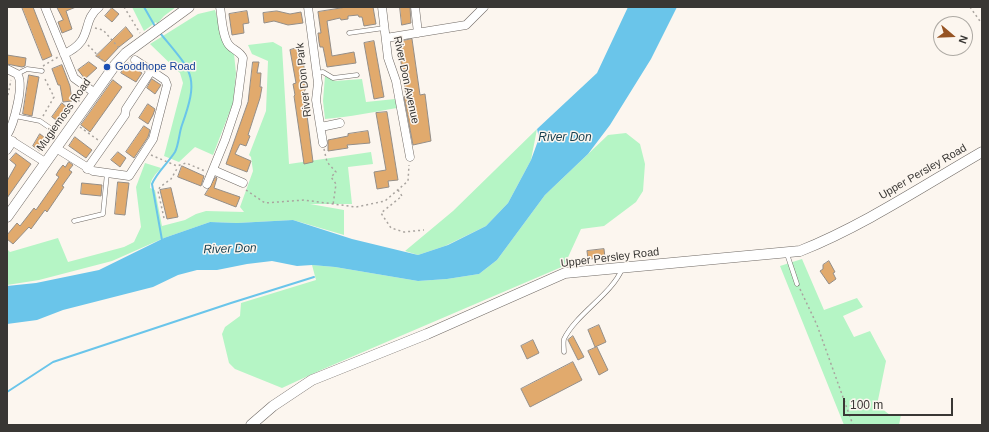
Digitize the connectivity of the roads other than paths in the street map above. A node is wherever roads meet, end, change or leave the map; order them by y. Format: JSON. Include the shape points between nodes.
{"nodes":[{"id":1,"x":45,"y":7,"type":"edge"},
{"id":2,"x":99,"y":7,"type":"edge"},
{"id":3,"x":189,"y":7,"type":"edge"},
{"id":4,"x":220,"y":7,"type":"edge"},
{"id":5,"x":308,"y":7,"type":"edge"},
{"id":6,"x":382,"y":7,"type":"edge"},
{"id":7,"x":415,"y":7,"type":"edge"},
{"id":8,"x":484,"y":7,"type":"edge"},
{"id":9,"x":384,"y":28,"type":"junction"},
{"id":10,"x":349,"y":33,"type":"dead end"},
{"id":11,"x":418,"y":33,"type":"junction"},
{"id":12,"x":386,"y":38,"type":"junction"},
{"id":13,"x":64,"y":54,"type":"junction"},
{"id":14,"x":135,"y":60,"type":"dead end"},
{"id":15,"x":12,"y":71,"type":"edge"},
{"id":16,"x":42,"y":71,"type":"road end"},
{"id":17,"x":151,"y":71,"type":"junction"},
{"id":18,"x":316,"y":73,"type":"junction"},
{"id":19,"x":357,"y":74,"type":"dead end"},
{"id":20,"x":95,"y":93,"type":"junction"},
{"id":21,"x":14,"y":116,"type":"junction"},
{"id":22,"x":340,"y":123,"type":"dead end"},
{"id":23,"x":321,"y":127,"type":"junction"},
{"id":24,"x":50,"y":128,"type":"dead end"},
{"id":25,"x":7,"y":134,"type":"edge"},
{"id":26,"x":10,"y":139,"type":"edge"},
{"id":27,"x":323,"y":143,"type":"road end"},
{"id":28,"x":56,"y":148,"type":"junction"},
{"id":29,"x":7,"y":150,"type":"edge"},
{"id":30,"x":982,"y":152,"type":"edge"},
{"id":31,"x":410,"y":157,"type":"road end"},
{"id":32,"x":45,"y":162,"type":"junction"},
{"id":33,"x":87,"y":169,"type":"junction"},
{"id":34,"x":107,"y":173,"type":"junction"},
{"id":35,"x":243,"y":183,"type":"road end"},
{"id":36,"x":7,"y":217,"type":"edge"},
{"id":37,"x":74,"y":221,"type":"dead end"},
{"id":38,"x":786,"y":253,"type":"junction"},
{"id":39,"x":623,"y":266,"type":"junction"},
{"id":40,"x":797,"y":284,"type":"road end"},
{"id":41,"x":564,"y":352,"type":"dead end"},
{"id":42,"x":251,"y":425,"type":"edge"}],
"edges":[{"from":1,"to":13,"type":"street"},
{"from":2,"to":13,"type":"street","via":[[93,12],[83,41]]},
{"from":3,"to":20,"type":"street","name":"Mugiemoss Road","via":[[126,53]]},
{"from":4,"to":35,"type":"street","via":[[229,46],[243,58],[237,104],[210,177]]},
{"from":5,"to":18,"type":"street","name":"River Don Park"},
{"from":6,"to":9,"type":"street","name":"River Don Avenue"},
{"from":7,"to":11,"type":"street"},
{"from":8,"to":11,"type":"street","via":[[466,25]]},
{"from":9,"to":10,"type":"lane"},
{"from":9,"to":12,"type":"street","name":"River Don Avenue"},
{"from":11,"to":12,"type":"street"},
{"from":12,"to":31,"type":"street","name":"River Don Avenue"},
{"from":13,"to":20,"type":"street","via":[[74,78]]},
{"from":14,"to":17,"type":"street"},
{"from":15,"to":16,"type":"lane"},
{"from":15,"to":21,"type":"street","via":[[20,77],[21,84]]},
{"from":17,"to":33,"type":"street","via":[[126,108],[125,115]]},
{"from":17,"to":34,"type":"street","via":[[165,80],[167,85],[153,139],[129,176]]},
{"from":18,"to":19,"type":"lane","via":[[322,72],[332,78]]},
{"from":18,"to":23,"type":"street","name":"River Don Park","via":[[316,100]]},
{"from":20,"to":28,"type":"street","name":"Mugiemoss Road"},
{"from":21,"to":24,"type":"lane","via":[[40,121]]},
{"from":21,"to":25,"type":"street","via":[[12,127]]},
{"from":22,"to":23,"type":"street","name":"River Don Park"},
{"from":23,"to":27,"type":"street","name":"River Don Park"},
{"from":26,"to":29,"type":"street"},
{"from":26,"to":32,"type":"street"},
{"from":28,"to":32,"type":"street","name":"Mugiemoss Road"},
{"from":28,"to":33,"type":"street"},
{"from":30,"to":38,"type":"street","name":"Upper Persley Road","via":[[820,243],[800,251]]},
{"from":32,"to":36,"type":"street","name":"Mugiemoss Road"},
{"from":33,"to":34,"type":"street"},
{"from":34,"to":37,"type":"lane","via":[[103,214]]},
{"from":38,"to":39,"type":"street","name":"Upper Persley Road"},
{"from":38,"to":40,"type":"lane"},
{"from":39,"to":41,"type":"lane","via":[[620,275],[570,332],[564,341]]},
{"from":39,"to":42,"type":"street","name":"Upper Persley Road","via":[[565,273],[427,334],[329,372],[296,390]]}]}
